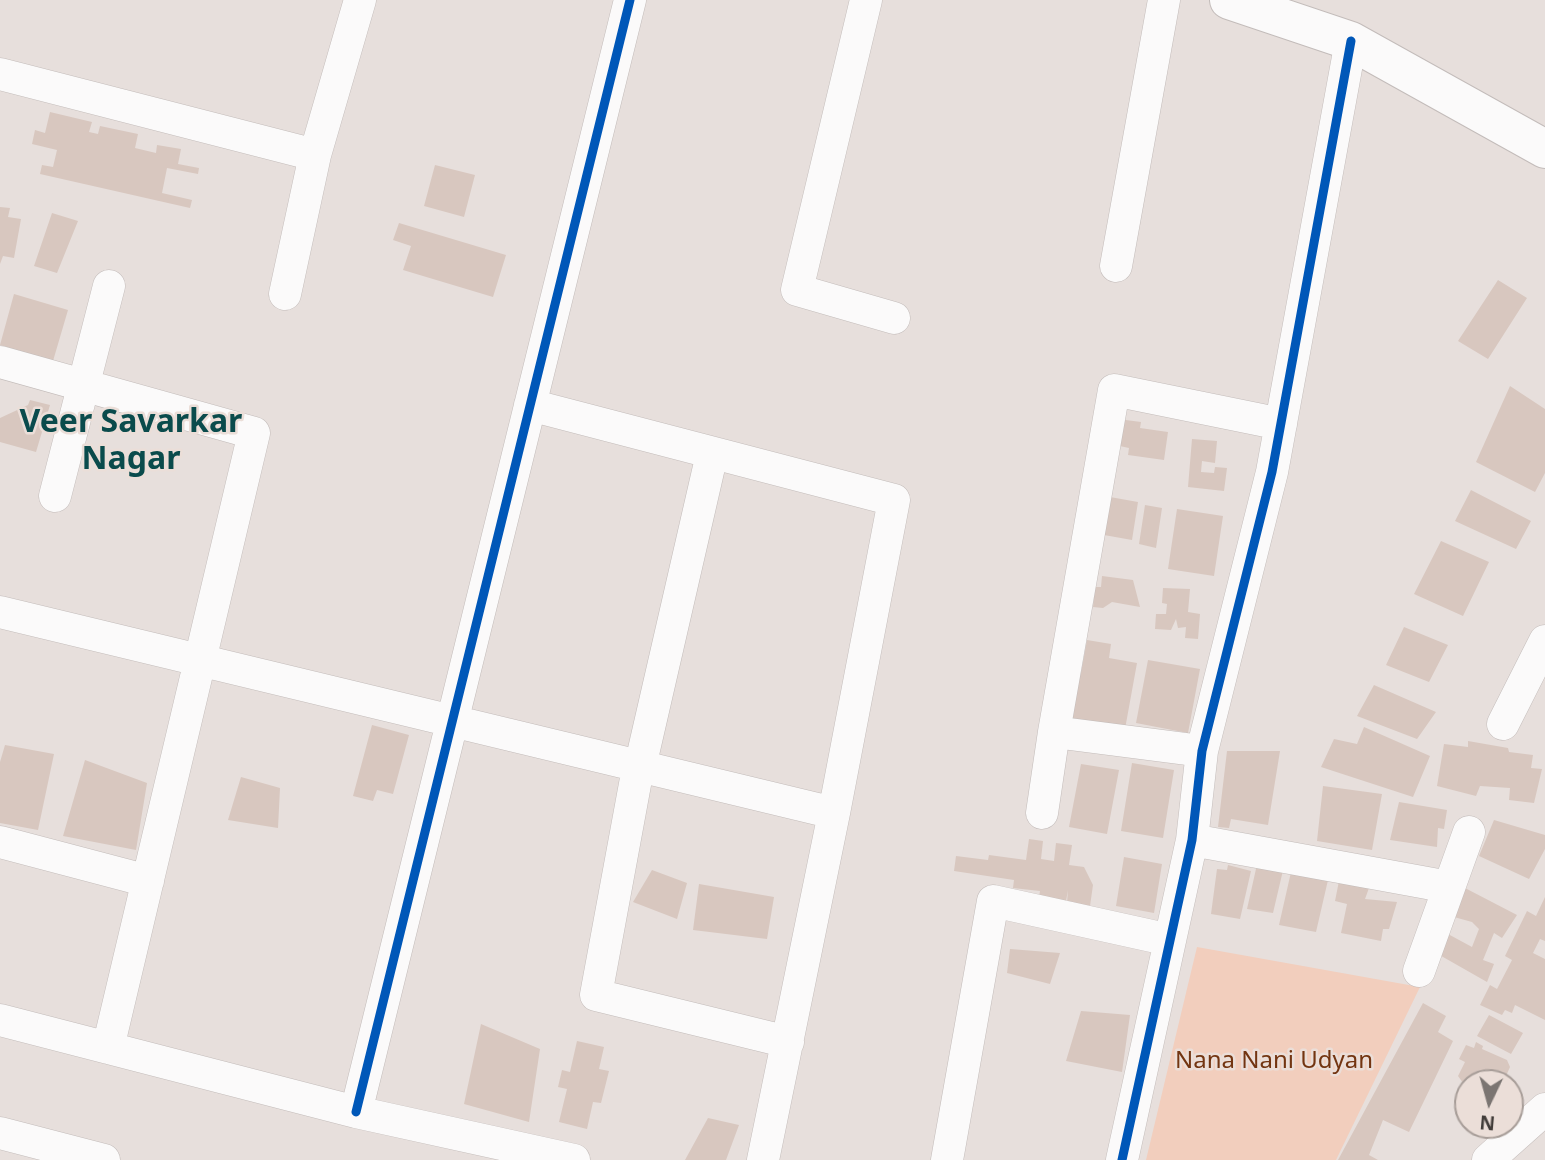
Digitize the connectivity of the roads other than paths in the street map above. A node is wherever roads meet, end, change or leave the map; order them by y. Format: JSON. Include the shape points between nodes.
{"nodes":[{"id":1,"x":360,"y":0,"type":"edge"},
{"id":2,"x":630,"y":0,"type":"edge"},
{"id":3,"x":866,"y":0,"type":"edge"},
{"id":4,"x":1164,"y":0,"type":"edge"},
{"id":5,"x":1229,"y":0,"type":"edge"},
{"id":6,"x":1351,"y":41,"type":"junction"},
{"id":7,"x":0,"y":74,"type":"edge"},
{"id":8,"x":1545,"y":149,"type":"edge"},
{"id":9,"x":315,"y":155,"type":"junction"},
{"id":10,"x":1116,"y":265,"type":"dead end"},
{"id":11,"x":109,"y":285,"type":"dead end"},
{"id":12,"x":285,"y":294,"type":"dead end"},
{"id":13,"x":894,"y":318,"type":"dead end"},
{"id":14,"x":0,"y":362,"type":"edge"},
{"id":15,"x":84,"y":385,"type":"junction"},
{"id":16,"x":530,"y":405,"type":"junction"},
{"id":17,"x":1281,"y":424,"type":"junction"},
{"id":18,"x":712,"y":454,"type":"junction"},
{"id":19,"x":55,"y":496,"type":"dead end"},
{"id":20,"x":0,"y":612,"type":"edge"},
{"id":21,"x":1545,"y":641,"type":"edge"},
{"id":22,"x":200,"y":661,"type":"junction"},
{"id":23,"x":452,"y":721,"type":"junction"},
{"id":24,"x":1503,"y":724,"type":"dead end"},
{"id":25,"x":1054,"y":732,"type":"junction"},
{"id":26,"x":1202,"y":751,"type":"junction"},
{"id":27,"x":640,"y":767,"type":"junction"},
{"id":28,"x":834,"y":813,"type":"junction"},
{"id":29,"x":1042,"y":813,"type":"dead end"},
{"id":30,"x":1469,"y":832,"type":"dead end"},
{"id":31,"x":1192,"y":840,"type":"junction"},
{"id":32,"x":0,"y":842,"type":"edge"},
{"id":33,"x":148,"y":881,"type":"junction"},
{"id":34,"x":1449,"y":887,"type":"junction"},
{"id":35,"x":1170,"y":940,"type":"junction"},
{"id":36,"x":1419,"y":971,"type":"dead end"},
{"id":37,"x":0,"y":1020,"type":"edge"},
{"id":38,"x":788,"y":1042,"type":"junction"},
{"id":39,"x":108,"y":1048,"type":"junction"},
{"id":40,"x":1545,"y":1110,"type":"edge"},
{"id":41,"x":356,"y":1112,"type":"junction"},
{"id":42,"x":0,"y":1133,"type":"edge"},
{"id":43,"x":104,"y":1160,"type":"edge"},
{"id":44,"x":574,"y":1160,"type":"edge"},
{"id":45,"x":763,"y":1160,"type":"edge"},
{"id":46,"x":947,"y":1160,"type":"edge"},
{"id":47,"x":1122,"y":1160,"type":"edge"},
{"id":48,"x":1488,"y":1160,"type":"edge"}],
"edges":[{"from":1,"to":9,"type":"street"},
{"from":2,"to":16,"type":"street"},
{"from":3,"to":13,"type":"street","via":[[797,290]]},
{"from":4,"to":10,"type":"street"},
{"from":5,"to":6,"type":"street"},
{"from":6,"to":8,"type":"street"},
{"from":6,"to":17,"type":"street"},
{"from":7,"to":9,"type":"street"},
{"from":9,"to":12,"type":"street"},
{"from":11,"to":15,"type":"street"},
{"from":14,"to":15,"type":"street"},
{"from":15,"to":19,"type":"street"},
{"from":15,"to":22,"type":"street","via":[[254,433]]},
{"from":16,"to":18,"type":"street"},
{"from":16,"to":23,"type":"street"},
{"from":17,"to":25,"type":"street","via":[[1114,390]]},
{"from":17,"to":26,"type":"street"},
{"from":18,"to":27,"type":"street"},
{"from":18,"to":28,"type":"street","via":[[894,500]]},
{"from":20,"to":22,"type":"street"},
{"from":21,"to":24,"type":"street"},
{"from":22,"to":23,"type":"street"},
{"from":22,"to":33,"type":"street"},
{"from":23,"to":27,"type":"street"},
{"from":23,"to":41,"type":"street"},
{"from":25,"to":26,"type":"street"},
{"from":25,"to":29,"type":"street"},
{"from":26,"to":31,"type":"street"},
{"from":27,"to":28,"type":"street"},
{"from":27,"to":38,"type":"street","via":[[596,995]]},
{"from":28,"to":38,"type":"street"},
{"from":30,"to":34,"type":"street"},
{"from":31,"to":34,"type":"street"},
{"from":31,"to":35,"type":"street"},
{"from":32,"to":33,"type":"street"},
{"from":33,"to":39,"type":"street"},
{"from":34,"to":36,"type":"street"},
{"from":35,"to":46,"type":"street","via":[[993,901]]},
{"from":35,"to":47,"type":"street"},
{"from":37,"to":39,"type":"street"},
{"from":38,"to":45,"type":"street"},
{"from":39,"to":41,"type":"street"},
{"from":40,"to":48,"type":"street"},
{"from":41,"to":44,"type":"street"},
{"from":42,"to":43,"type":"street"}]}
